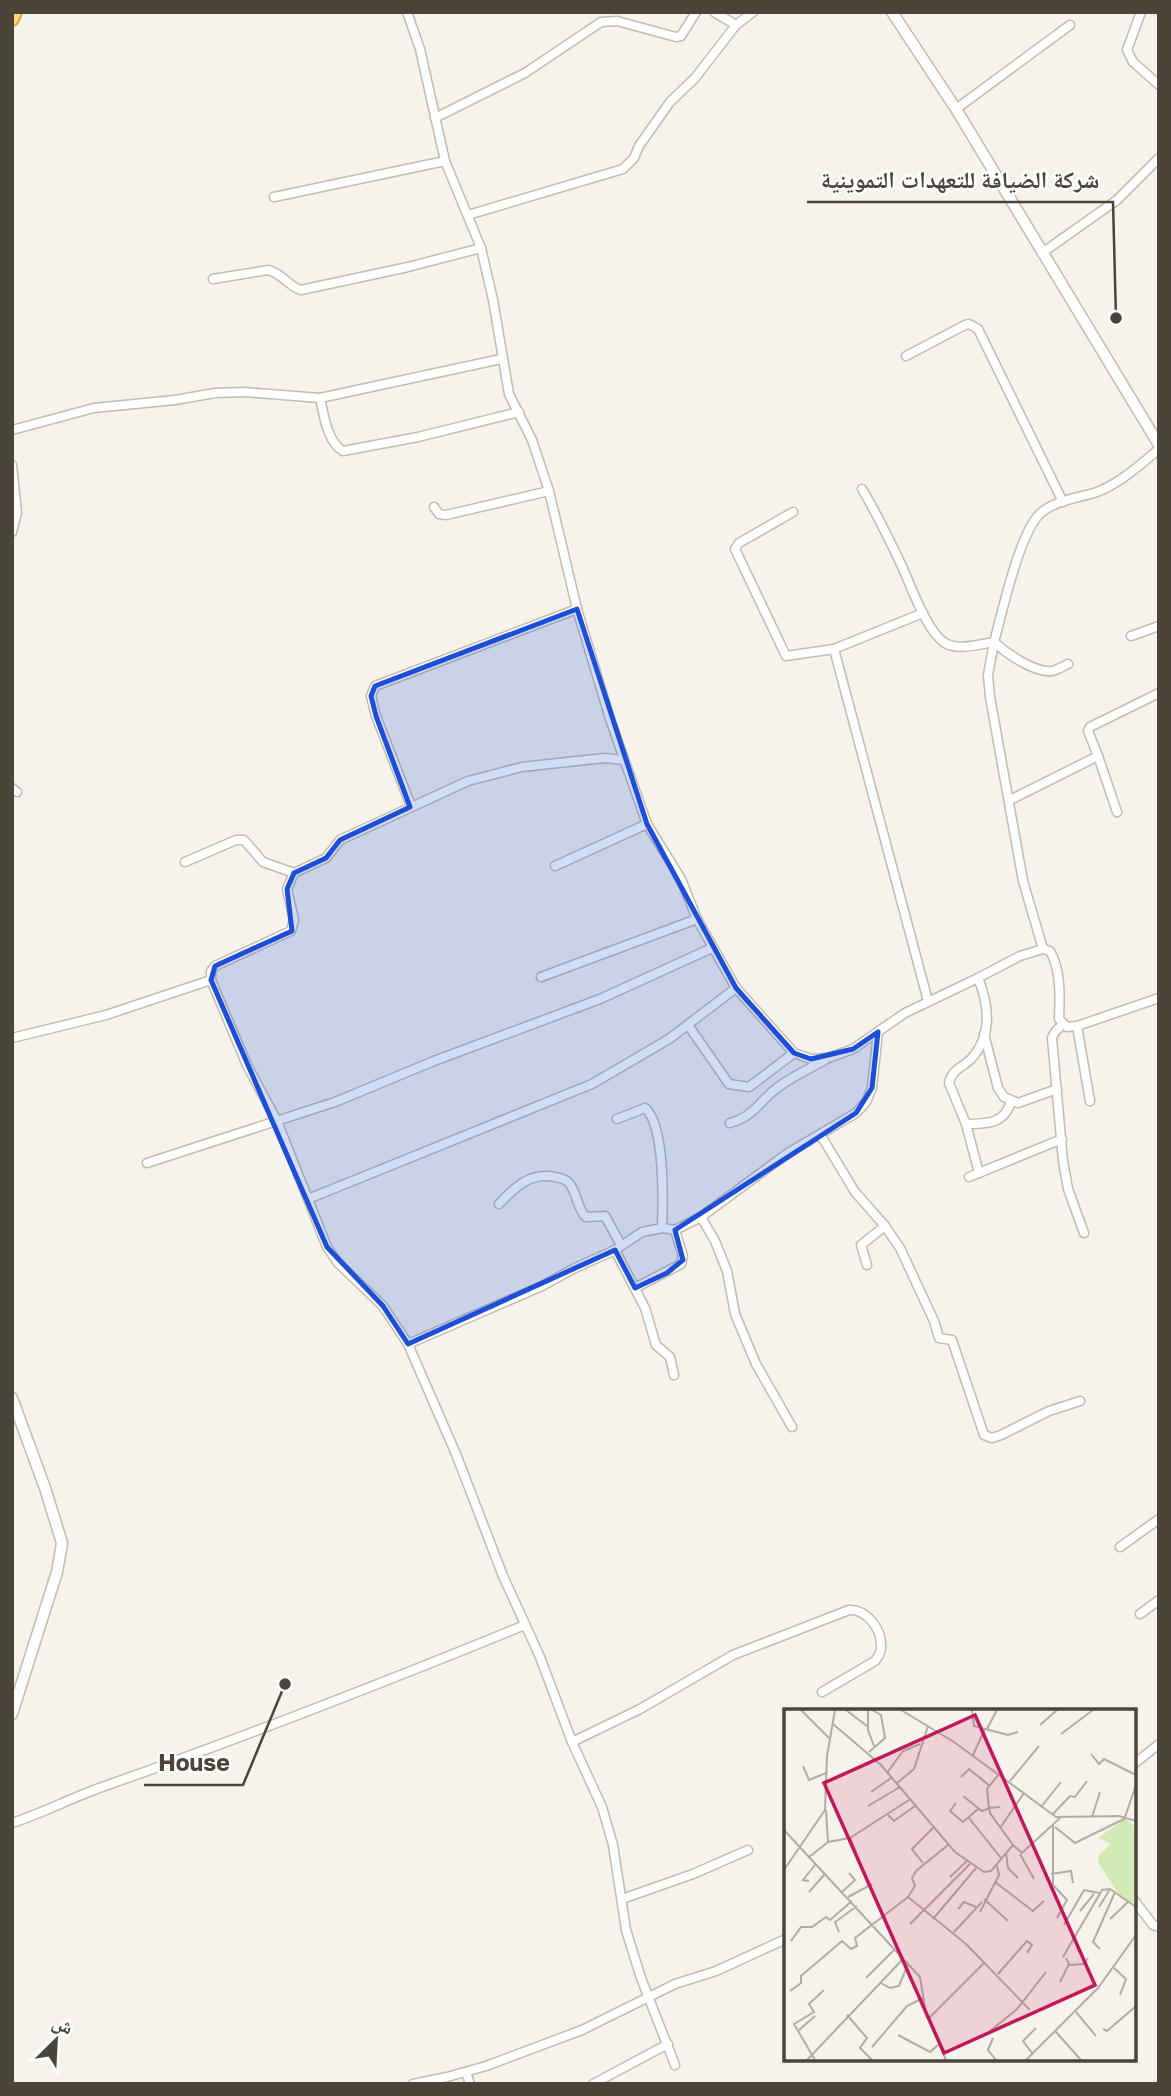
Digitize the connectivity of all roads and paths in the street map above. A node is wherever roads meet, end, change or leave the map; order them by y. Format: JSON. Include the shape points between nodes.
{"nodes":[{"id":1,"x":15,"y":12,"type":"edge"},
{"id":2,"x":407,"y":12,"type":"edge"},
{"id":3,"x":696,"y":12,"type":"edge"},
{"id":4,"x":714,"y":12,"type":"edge"},
{"id":5,"x":754,"y":12,"type":"edge"},
{"id":6,"x":892,"y":12,"type":"edge"},
{"id":7,"x":1141,"y":12,"type":"edge"},
{"id":8,"x":12,"y":19,"type":"edge"},
{"id":9,"x":736,"y":25,"type":"junction"},
{"id":10,"x":1070,"y":25,"type":"dead end"},
{"id":11,"x":1159,"y":85,"type":"edge"},
{"id":12,"x":956,"y":109,"type":"junction"},
{"id":13,"x":435,"y":118,"type":"junction"},
{"id":14,"x":1159,"y":158,"type":"edge"},
{"id":15,"x":445,"y":161,"type":"junction"},
{"id":16,"x":274,"y":197,"type":"dead end"},
{"id":17,"x":468,"y":215,"type":"junction"},
{"id":18,"x":481,"y":248,"type":"junction"},
{"id":19,"x":1042,"y":253,"type":"junction"},
{"id":20,"x":213,"y":279,"type":"dead end"},
{"id":21,"x":906,"y":356,"type":"dead end"},
{"id":22,"x":501,"y":359,"type":"junction"},
{"id":23,"x":320,"y":398,"type":"junction"},
{"id":24,"x":519,"y":412,"type":"junction"},
{"id":25,"x":12,"y":430,"type":"edge"},
{"id":26,"x":1159,"y":447,"type":"edge"},
{"id":27,"x":12,"y":465,"type":"edge"},
{"id":28,"x":862,"y":489,"type":"dead end"},
{"id":29,"x":549,"y":491,"type":"junction"},
{"id":30,"x":1063,"y":502,"type":"junction"},
{"id":31,"x":434,"y":507,"type":"dead end"},
{"id":32,"x":793,"y":512,"type":"dead end"},
{"id":33,"x":12,"y":532,"type":"edge"},
{"id":34,"x":577,"y":609,"type":"junction"},
{"id":35,"x":923,"y":613,"type":"junction"},
{"id":36,"x":1159,"y":626,"type":"edge"},
{"id":37,"x":1131,"y":635,"type":"dead end"},
{"id":38,"x":994,"y":642,"type":"junction"},
{"id":39,"x":834,"y":649,"type":"junction"},
{"id":40,"x":1068,"y":664,"type":"dead end"},
{"id":41,"x":1159,"y":694,"type":"edge"},
{"id":42,"x":1098,"y":756,"type":"junction"},
{"id":43,"x":625,"y":760,"type":"junction"},
{"id":44,"x":1010,"y":800,"type":"junction"},
{"id":45,"x":411,"y":806,"type":"junction"},
{"id":46,"x":1117,"y":812,"type":"dead end"},
{"id":47,"x":647,"y":824,"type":"junction"},
{"id":48,"x":186,"y":862,"type":"dead end"},
{"id":49,"x":555,"y":866,"type":"dead end"},
{"id":50,"x":293,"y":873,"type":"junction"},
{"id":51,"x":697,"y":919,"type":"junction"},
{"id":52,"x":712,"y":948,"type":"junction"},
{"id":53,"x":1043,"y":950,"type":"junction"},
{"id":54,"x":541,"y":977,"type":"dead end"},
{"id":55,"x":978,"y":978,"type":"junction"},
{"id":56,"x":211,"y":980,"type":"junction"},
{"id":57,"x":736,"y":988,"type":"junction"},
{"id":58,"x":1159,"y":998,"type":"edge"},
{"id":59,"x":928,"y":1001,"type":"junction"},
{"id":60,"x":688,"y":1025,"type":"junction"},
{"id":61,"x":1062,"y":1025,"type":"junction"},
{"id":62,"x":1077,"y":1026,"type":"junction"},
{"id":63,"x":878,"y":1032,"type":"junction"},
{"id":64,"x":984,"y":1034,"type":"junction"},
{"id":65,"x":12,"y":1038,"type":"edge"},
{"id":66,"x":794,"y":1053,"type":"junction"},
{"id":67,"x":828,"y":1058,"type":"junction"},
{"id":68,"x":749,"y":1087,"type":"junction"},
{"id":69,"x":1057,"y":1089,"type":"junction"},
{"id":70,"x":767,"y":1096,"type":"junction"},
{"id":71,"x":1011,"y":1101,"type":"junction"},
{"id":72,"x":1090,"y":1101,"type":"dead end"},
{"id":73,"x":617,"y":1119,"type":"dead end"},
{"id":74,"x":277,"y":1121,"type":"junction"},
{"id":75,"x":730,"y":1123,"type":"dead end"},
{"id":76,"x":966,"y":1124,"type":"junction"},
{"id":77,"x":820,"y":1134,"type":"junction"},
{"id":78,"x":1062,"y":1139,"type":"junction"},
{"id":79,"x":147,"y":1163,"type":"dead end"},
{"id":80,"x":979,"y":1173,"type":"junction"},
{"id":81,"x":969,"y":1177,"type":"dead end"},
{"id":82,"x":308,"y":1199,"type":"junction"},
{"id":83,"x":499,"y":1204,"type":"dead end"},
{"id":84,"x":701,"y":1217,"type":"junction"},
{"id":85,"x":885,"y":1226,"type":"junction"},
{"id":86,"x":662,"y":1228,"type":"junction"},
{"id":87,"x":675,"y":1230,"type":"junction"},
{"id":88,"x":1084,"y":1233,"type":"dead end"},
{"id":89,"x":618,"y":1248,"type":"junction"},
{"id":90,"x":867,"y":1265,"type":"dead end"},
{"id":91,"x":635,"y":1288,"type":"junction"},
{"id":92,"x":408,"y":1344,"type":"junction"},
{"id":93,"x":674,"y":1375,"type":"dead end"},
{"id":94,"x":12,"y":1398,"type":"edge"},
{"id":95,"x":1080,"y":1401,"type":"dead end"},
{"id":96,"x":15,"y":1418,"type":"edge"},
{"id":97,"x":792,"y":1427,"type":"dead end"},
{"id":98,"x":1159,"y":1519,"type":"edge"},
{"id":99,"x":1120,"y":1547,"type":"dead end"},
{"id":100,"x":1159,"y":1600,"type":"edge"},
{"id":101,"x":1140,"y":1614,"type":"dead end"},
{"id":102,"x":525,"y":1625,"type":"junction"},
{"id":103,"x":17,"y":1682,"type":"edge"},
{"id":104,"x":822,"y":1692,"type":"dead end"},
{"id":105,"x":12,"y":1714,"type":"edge"},
{"id":106,"x":572,"y":1742,"type":"junction"},
{"id":107,"x":1159,"y":1744,"type":"edge"},
{"id":108,"x":1136,"y":1762,"type":"edge"},
{"id":109,"x":12,"y":1823,"type":"edge"},
{"id":110,"x":748,"y":1850,"type":"dead end"},
{"id":111,"x":622,"y":1899,"type":"junction"},
{"id":112,"x":1136,"y":1903,"type":"edge"},
{"id":113,"x":1159,"y":1927,"type":"edge"},
{"id":114,"x":784,"y":1940,"type":"edge"},
{"id":115,"x":648,"y":1997,"type":"junction"},
{"id":116,"x":668,"y":2044,"type":"junction"},
{"id":117,"x":675,"y":2065,"type":"dead end"},
{"id":118,"x":466,"y":2072,"type":"junction"},
{"id":119,"x":413,"y":2084,"type":"edge"},
{"id":120,"x":470,"y":2084,"type":"edge"},
{"id":121,"x":593,"y":2084,"type":"edge"}],
"edges":[{"from":1,"to":8,"type":"highway"},
{"from":2,"to":13,"type":"street"},
{"from":3,"to":13,"type":"street","via":[[678,37],[610,20],[601,22],[525,72]]},
{"from":4,"to":9,"type":"street"},
{"from":5,"to":9,"type":"street"},
{"from":6,"to":12,"type":"street"},
{"from":7,"to":11,"type":"street","via":[[1127,50],[1133,62]]},
{"from":9,"to":17,"type":"street","via":[[670,102],[623,170]]},
{"from":10,"to":12,"type":"street"},
{"from":12,"to":19,"type":"street"},
{"from":13,"to":15,"type":"street"},
{"from":14,"to":19,"type":"street","via":[[1117,200]]},
{"from":15,"to":16,"type":"street"},
{"from":15,"to":17,"type":"street"},
{"from":17,"to":18,"type":"street"},
{"from":18,"to":20,"type":"street","via":[[301,290],[268,270]]},
{"from":18,"to":22,"type":"street"},
{"from":19,"to":26,"type":"street"},
{"from":21,"to":30,"type":"street","via":[[965,325],[978,329]]},
{"from":22,"to":23,"type":"street"},
{"from":22,"to":24,"type":"street","via":[[509,394]]},
{"from":23,"to":24,"type":"street","via":[[326,424],[343,451]]},
{"from":23,"to":25,"type":"street","via":[[215,393],[94,408]]},
{"from":24,"to":29,"type":"street"},
{"from":26,"to":30,"type":"street","via":[[1129,474],[1099,491]]},
{"from":27,"to":33,"type":"street","via":[[17,513]]},
{"from":28,"to":35,"type":"street"},
{"from":29,"to":31,"type":"street","via":[[446,516]]},
{"from":29,"to":34,"type":"street"},
{"from":30,"to":38,"type":"street","via":[[1039,514],[1030,526]]},
{"from":32,"to":39,"type":"street","via":[[739,544],[735,553],[786,656]]},
{"from":34,"to":43,"type":"street"},
{"from":34,"to":45,"type":"street","via":[[375,686],[370,696]]},
{"from":35,"to":38,"type":"street","via":[[947,644]]},
{"from":35,"to":39,"type":"street"},
{"from":36,"to":37,"type":"street"},
{"from":38,"to":40,"type":"street","via":[[1011,657],[1041,669],[1051,671]]},
{"from":38,"to":44,"type":"street","via":[[988,675],[990,697]]},
{"from":39,"to":59,"type":"street"},
{"from":41,"to":42,"type":"street","via":[[1090,727]]},
{"from":42,"to":44,"type":"street"},
{"from":42,"to":46,"type":"street"},
{"from":43,"to":45,"type":"street","via":[[604,758],[497,772]]},
{"from":43,"to":47,"type":"street"},
{"from":44,"to":53,"type":"street","via":[[1023,881]]},
{"from":45,"to":50,"type":"street","via":[[340,840],[326,858]]},
{"from":47,"to":49,"type":"street"},
{"from":47,"to":51,"type":"street","via":[[681,878]]},
{"from":48,"to":50,"type":"street","via":[[236,840],[244,841],[263,862]]},
{"from":50,"to":56,"type":"street","via":[[287,889],[291,931],[215,966]]},
{"from":51,"to":52,"type":"street"},
{"from":51,"to":54,"type":"street"},
{"from":52,"to":57,"type":"street"},
{"from":52,"to":74,"type":"street","via":[[600,999]]},
{"from":53,"to":55,"type":"street","via":[[1020,956]]},
{"from":53,"to":61,"type":"street","via":[[1054,958]]},
{"from":55,"to":59,"type":"street"},
{"from":55,"to":64,"type":"street","via":[[986,999]]},
{"from":56,"to":65,"type":"street","via":[[106,1015]]},
{"from":56,"to":74,"type":"street"},
{"from":57,"to":60,"type":"street"},
{"from":57,"to":66,"type":"street"},
{"from":58,"to":62,"type":"street"},
{"from":59,"to":63,"type":"street"},
{"from":60,"to":68,"type":"street","via":[[729,1084]]},
{"from":60,"to":82,"type":"street","via":[[592,1084]]},
{"from":61,"to":62,"type":"street"},
{"from":61,"to":69,"type":"street","via":[[1052,1038]]},
{"from":62,"to":72,"type":"street"},
{"from":63,"to":67,"type":"street","via":[[853,1049]]},
{"from":63,"to":77,"type":"street","via":[[872,1088],[866,1102]]},
{"from":64,"to":71,"type":"street","via":[[998,1088]]},
{"from":64,"to":76,"type":"street","via":[[971,1059],[954,1070],[949,1083]]},
{"from":66,"to":67,"type":"street"},
{"from":66,"to":68,"type":"street"},
{"from":67,"to":70,"type":"street"},
{"from":68,"to":70,"type":"street"},
{"from":69,"to":71,"type":"street","via":[[1018,1103]]},
{"from":69,"to":78,"type":"street"},
{"from":70,"to":75,"type":"street","via":[[752,1114]]},
{"from":71,"to":76,"type":"street","via":[[995,1122]]},
{"from":73,"to":86,"type":"street","via":[[640,1108],[649,1112],[661,1161]]},
{"from":74,"to":79,"type":"street"},
{"from":74,"to":82,"type":"street"},
{"from":76,"to":80,"type":"street"},
{"from":77,"to":84,"type":"street"},
{"from":77,"to":85,"type":"street","via":[[855,1192]]},
{"from":78,"to":80,"type":"street"},
{"from":78,"to":88,"type":"street","via":[[1068,1189]]},
{"from":80,"to":81,"type":"street"},
{"from":82,"to":92,"type":"street","via":[[338,1263],[383,1306]]},
{"from":83,"to":89,"type":"street","via":[[520,1183],[538,1176],[558,1177],[569,1183],[586,1217],[605,1216]]},
{"from":84,"to":87,"type":"street"},
{"from":84,"to":97,"type":"street","via":[[727,1271],[735,1314],[756,1364]]},
{"from":85,"to":90,"type":"street","via":[[861,1245]]},
{"from":85,"to":95,"type":"street","via":[[914,1274],[939,1338],[951,1340],[984,1435],[1001,1435]]},
{"from":86,"to":87,"type":"street"},
{"from":86,"to":89,"type":"street","via":[[642,1232]]},
{"from":87,"to":91,"type":"street","via":[[681,1264]]},
{"from":89,"to":91,"type":"street"},
{"from":89,"to":92,"type":"street"},
{"from":91,"to":93,"type":"street","via":[[656,1345],[670,1357]]},
{"from":92,"to":102,"type":"street"},
{"from":94,"to":96,"type":"street"},
{"from":96,"to":103,"type":"street","via":[[62,1543],[57,1572]]},
{"from":98,"to":99,"type":"street"},
{"from":100,"to":101,"type":"street"},
{"from":102,"to":106,"type":"street"},
{"from":102,"to":109,"type":"street"},
{"from":103,"to":105,"type":"street"},
{"from":104,"to":106,"type":"street","via":[[875,1661],[881,1652],[882,1642],[859,1609],[733,1655]]},
{"from":106,"to":111,"type":"street","via":[[608,1826]]},
{"from":107,"to":108,"type":"street"},
{"from":110,"to":111,"type":"street"},
{"from":111,"to":115,"type":"street","via":[[626,1930]]},
{"from":112,"to":113,"type":"street"},
{"from":114,"to":115,"type":"street"},
{"from":115,"to":116,"type":"street"},
{"from":115,"to":118,"type":"street","via":[[593,2025]]},
{"from":116,"to":117,"type":"street"},
{"from":116,"to":121,"type":"street"},
{"from":118,"to":119,"type":"street"},
{"from":118,"to":120,"type":"street"}]}
